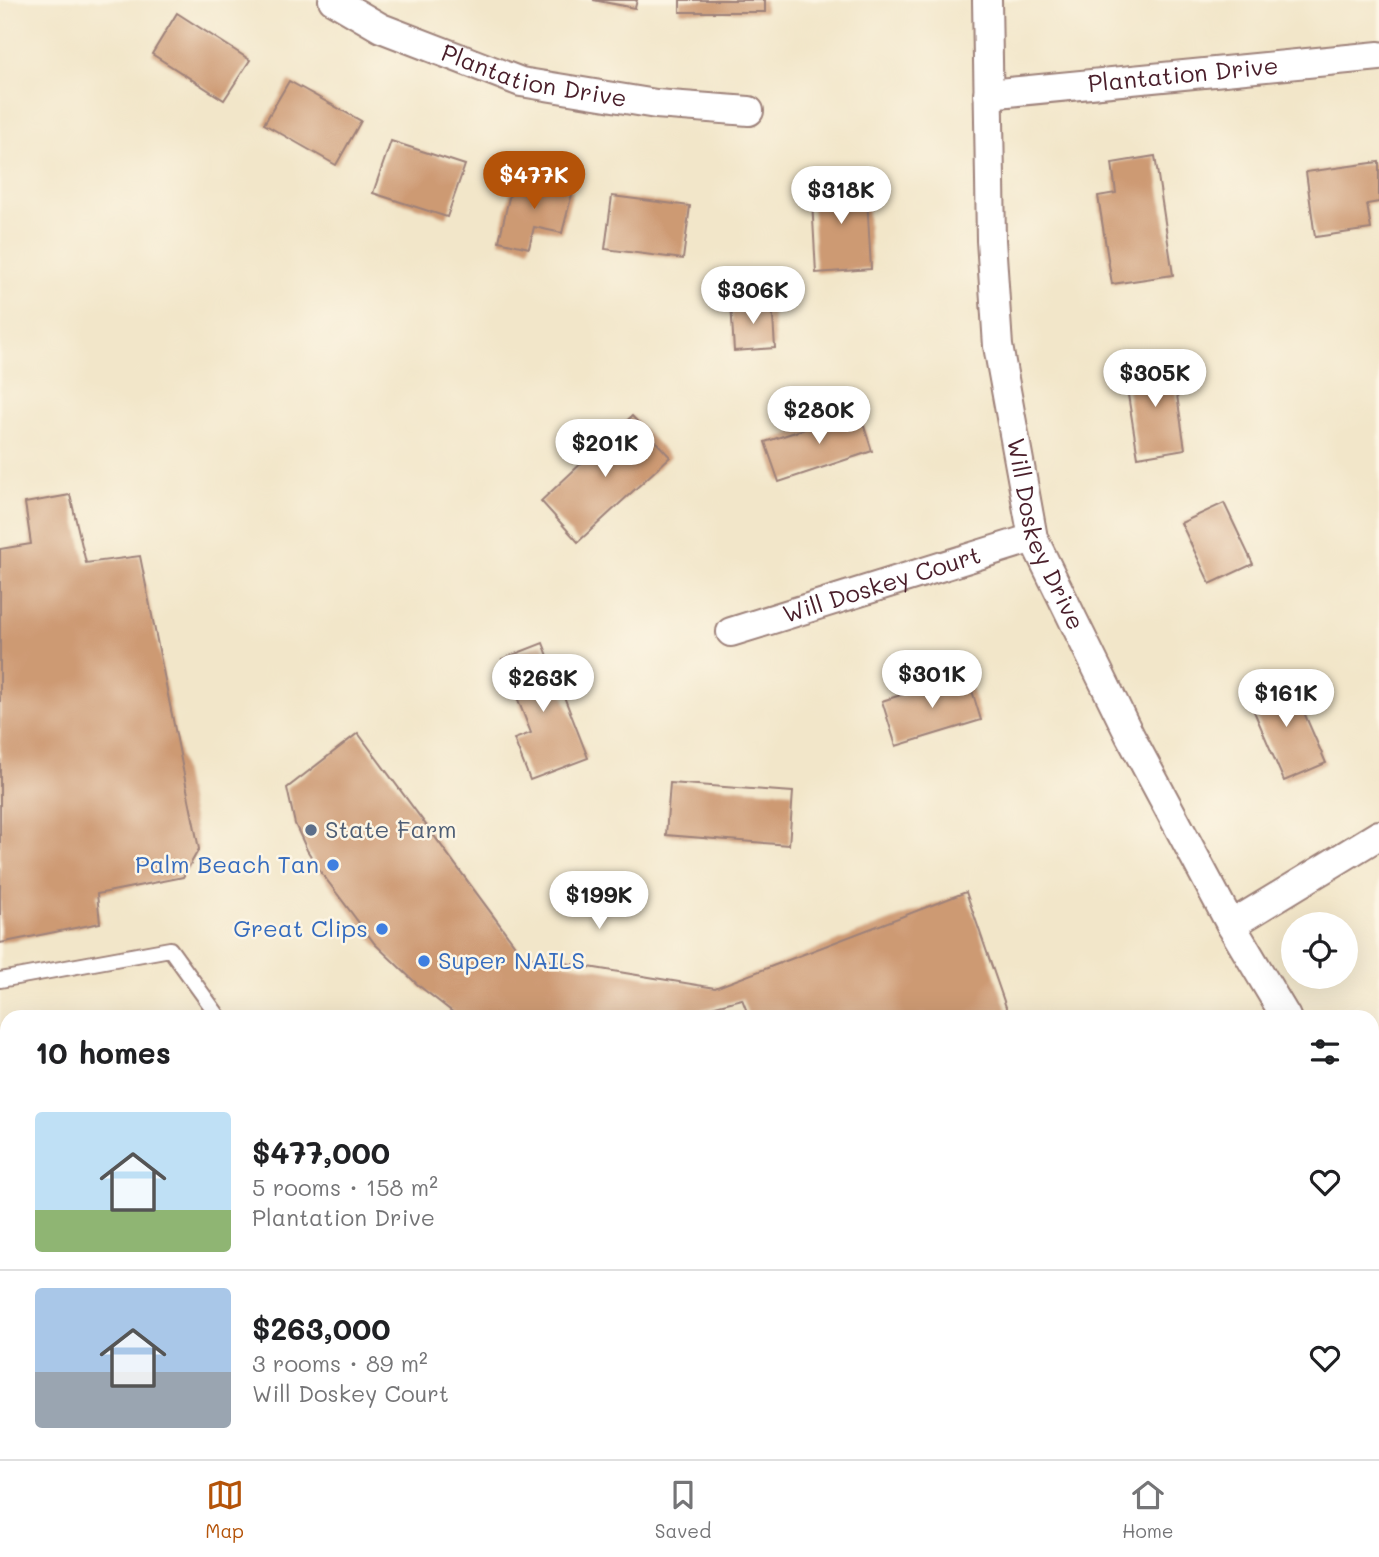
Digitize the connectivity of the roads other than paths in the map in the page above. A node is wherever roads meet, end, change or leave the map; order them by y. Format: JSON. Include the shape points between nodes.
{"nodes":[{"id":1,"x":333,"y":0,"type":"edge"},
{"id":2,"x":987,"y":0,"type":"edge"},
{"id":3,"x":1379,"y":56,"type":"edge"},
{"id":4,"x":988,"y":94,"type":"junction"},
{"id":5,"x":749,"y":111,"type":"dead end"},
{"id":6,"x":1033,"y":538,"type":"junction"},
{"id":7,"x":731,"y":632,"type":"dead end"},
{"id":8,"x":1379,"y":835,"type":"edge"},
{"id":9,"x":1231,"y":925,"type":"junction"},
{"id":10,"x":0,"y":980,"type":"edge"},
{"id":11,"x":214,"y":1010,"type":"edge"},
{"id":12,"x":1282,"y":1010,"type":"edge"}],
"edges":[{"from":1,"to":5,"type":"street","name":"Plantation Drive","via":[[381,27],[521,82],[656,104]]},
{"from":2,"to":4,"type":"street","name":"Will Doskey Drive"},
{"from":3,"to":4,"type":"street","name":"Plantation Drive"},
{"from":4,"to":6,"type":"street","name":"Will Doskey Drive","via":[[990,240],[998,346]]},
{"from":6,"to":7,"type":"street","name":"Will Doskey Court"},
{"from":6,"to":9,"type":"street","name":"Will Doskey Drive","via":[[1130,736]]},
{"from":8,"to":9,"type":"street"},
{"from":9,"to":12,"type":"street","name":"Will Doskey Drive"},
{"from":10,"to":11,"type":"lane","via":[[170,950]]}]}
